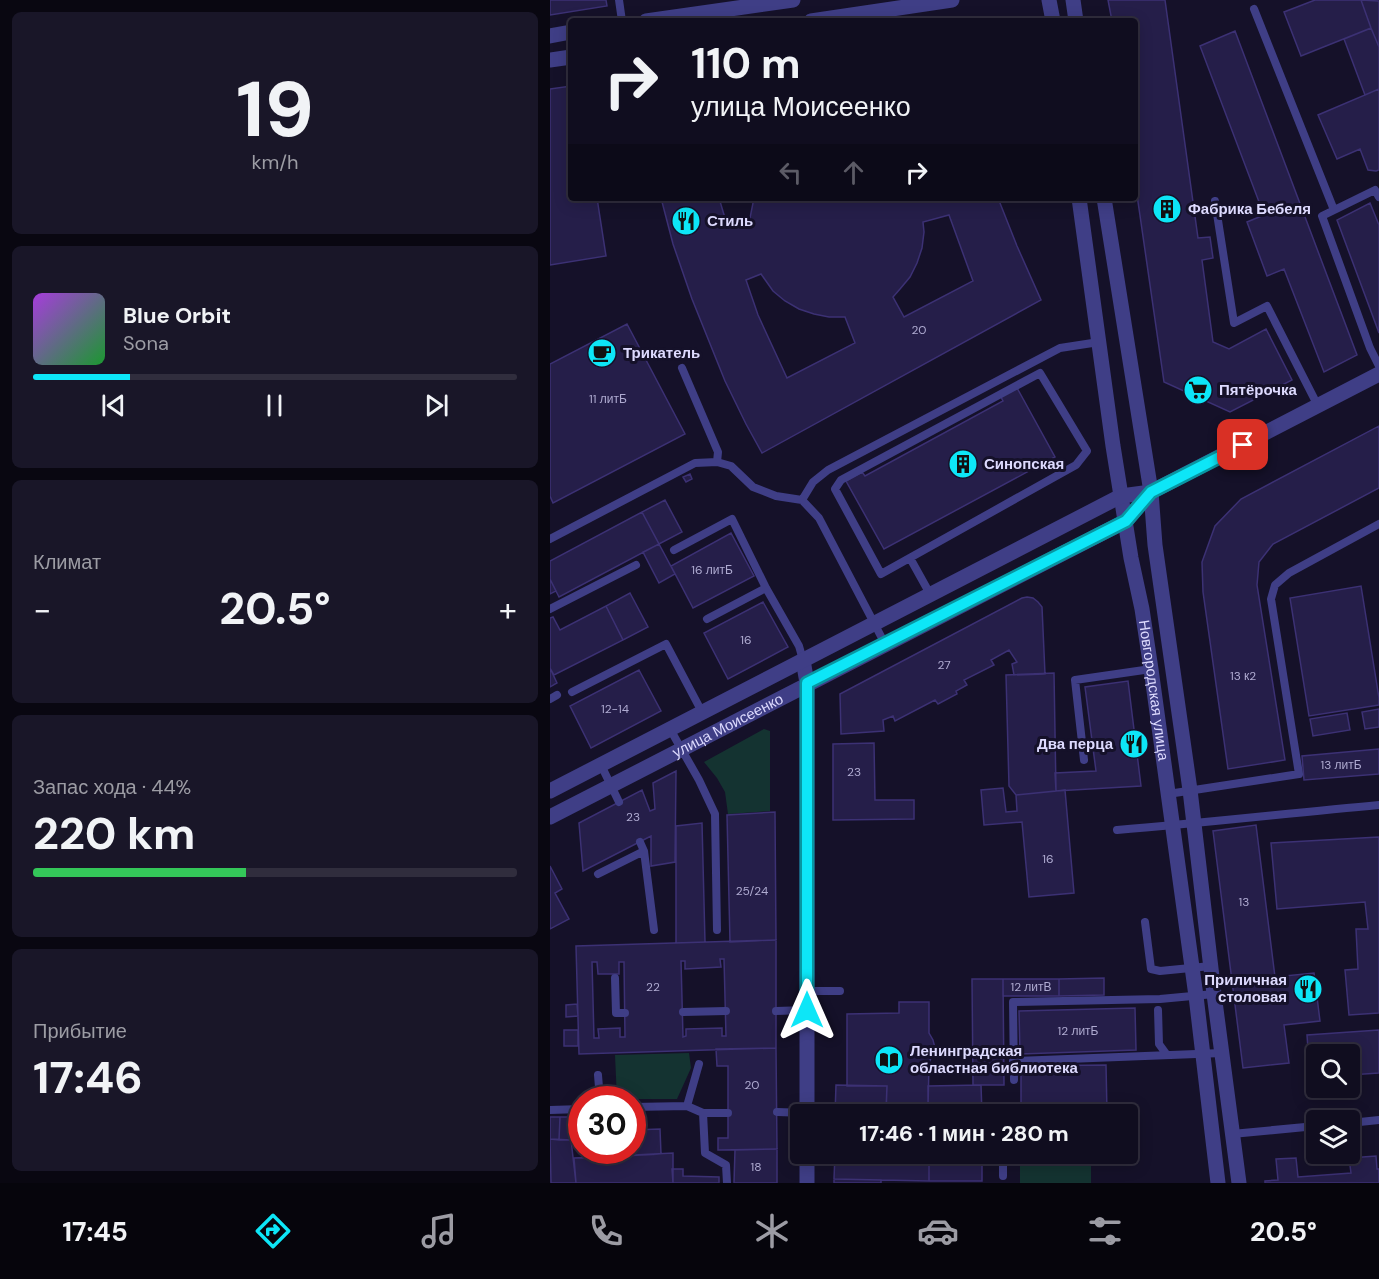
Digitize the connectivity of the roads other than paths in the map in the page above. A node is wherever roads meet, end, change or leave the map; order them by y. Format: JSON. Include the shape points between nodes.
{"nodes":[{"id":1,"x":619,"y":0,"type":"edge"},
{"id":2,"x":793,"y":0,"type":"edge"},
{"id":3,"x":952,"y":0,"type":"edge"},
{"id":4,"x":1049,"y":0,"type":"edge"},
{"id":5,"x":1073,"y":0,"type":"edge"},
{"id":6,"x":1254,"y":9,"type":"dead end"},
{"id":7,"x":622,"y":18,"type":"edge"},
{"id":8,"x":667,"y":18,"type":"edge"},
{"id":9,"x":831,"y":18,"type":"edge"},
{"id":10,"x":1052,"y":18,"type":"edge"},
{"id":11,"x":1076,"y":18,"type":"edge"},
{"id":12,"x":568,"y":33,"type":"edge"},
{"id":13,"x":550,"y":36,"type":"edge"},
{"id":14,"x":568,"y":57,"type":"edge"},
{"id":15,"x":550,"y":60,"type":"edge"},
{"id":16,"x":1378,"y":197,"type":"edge"},
{"id":17,"x":1079,"y":201,"type":"edge"},
{"id":18,"x":1104,"y":201,"type":"edge"},
{"id":19,"x":1215,"y":201,"type":"dead end"},
{"id":20,"x":1334,"y":210,"type":"junction"},
{"id":21,"x":1099,"y":342,"type":"junction"},
{"id":22,"x":1378,"y":366,"type":"edge"},
{"id":23,"x":682,"y":368,"type":"dead end"},
{"id":24,"x":1378,"y":374,"type":"edge"},
{"id":25,"x":1318,"y":406,"type":"junction"},
{"id":26,"x":717,"y":462,"type":"junction"},
{"id":27,"x":1151,"y":492,"type":"junction"},
{"id":28,"x":1121,"y":496,"type":"junction"},
{"id":29,"x":802,"y":500,"type":"junction"},
{"id":30,"x":1126,"y":521,"type":"junction"},
{"id":31,"x":1378,"y":524,"type":"edge"},
{"id":32,"x":550,"y":539,"type":"edge"},
{"id":33,"x":674,"y":550,"type":"dead end"},
{"id":34,"x":910,"y":558,"type":"junction"},
{"id":35,"x":636,"y":566,"type":"dead end"},
{"id":36,"x":766,"y":588,"type":"junction"},
{"id":37,"x":930,"y":594,"type":"junction"},
{"id":38,"x":550,"y":609,"type":"edge"},
{"id":39,"x":707,"y":619,"type":"dead end"},
{"id":40,"x":874,"y":623,"type":"junction"},
{"id":41,"x":885,"y":644,"type":"junction"},
{"id":42,"x":803,"y":660,"type":"junction"},
{"id":43,"x":1151,"y":669,"type":"junction"},
{"id":44,"x":807,"y":683,"type":"junction"},
{"id":45,"x":572,"y":692,"type":"dead end"},
{"id":46,"x":702,"y":712,"type":"junction"},
{"id":47,"x":670,"y":729,"type":"junction"},
{"id":48,"x":681,"y":748,"type":"junction"},
{"id":49,"x":1084,"y":760,"type":"dead end"},
{"id":50,"x":601,"y":765,"type":"junction"},
{"id":51,"x":611,"y":785,"type":"junction"},
{"id":52,"x":1190,"y":790,"type":"junction"},
{"id":53,"x":550,"y":791,"type":"edge"},
{"id":54,"x":1168,"y":794,"type":"junction"},
{"id":55,"x":619,"y":802,"type":"dead end"},
{"id":56,"x":1378,"y":805,"type":"edge"},
{"id":57,"x":550,"y":816,"type":"edge"},
{"id":58,"x":1195,"y":823,"type":"junction"},
{"id":59,"x":1172,"y":826,"type":"junction"},
{"id":60,"x":1117,"y":830,"type":"dead end"},
{"id":61,"x":598,"y":874,"type":"dead end"},
{"id":62,"x":1145,"y":922,"type":"dead end"},
{"id":63,"x":654,"y":930,"type":"dead end"},
{"id":64,"x":717,"y":930,"type":"dead end"},
{"id":65,"x":1211,"y":966,"type":"junction"},
{"id":66,"x":1192,"y":968,"type":"junction"},
{"id":67,"x":615,"y":978,"type":"dead end"},
{"id":68,"x":807,"y":991,"type":"junction"},
{"id":69,"x":840,"y":991,"type":"dead end"},
{"id":70,"x":1214,"y":994,"type":"junction"},
{"id":71,"x":1196,"y":996,"type":"junction"},
{"id":72,"x":807,"y":1010,"type":"junction"},
{"id":73,"x":1158,"y":1010,"type":"dead end"},
{"id":74,"x":726,"y":1011,"type":"dead end"},
{"id":75,"x":776,"y":1011,"type":"dead end"},
{"id":76,"x":683,"y":1012,"type":"dead end"},
{"id":77,"x":625,"y":1013,"type":"dead end"},
{"id":78,"x":1222,"y":1053,"type":"junction"},
{"id":79,"x":1203,"y":1054,"type":"junction"},
{"id":80,"x":1167,"y":1055,"type":"junction"},
{"id":81,"x":1013,"y":1061,"type":"junction"},
{"id":82,"x":698,"y":1064,"type":"dead end"},
{"id":83,"x":598,"y":1075,"type":"dead end"},
{"id":84,"x":1014,"y":1080,"type":"dead end"},
{"id":85,"x":599,"y":1086,"type":"edge"},
{"id":86,"x":807,"y":1104,"type":"edge"},
{"id":87,"x":687,"y":1106,"type":"junction"},
{"id":88,"x":646,"y":1107,"type":"edge"},
{"id":89,"x":568,"y":1109,"type":"edge"},
{"id":90,"x":550,"y":1110,"type":"edge"},
{"id":91,"x":777,"y":1112,"type":"dead end"},
{"id":92,"x":703,"y":1113,"type":"junction"},
{"id":93,"x":728,"y":1113,"type":"dead end"},
{"id":94,"x":790,"y":1113,"type":"edge"},
{"id":95,"x":1378,"y":1120,"type":"edge"},
{"id":96,"x":1360,"y":1122,"type":"edge"},
{"id":97,"x":1306,"y":1127,"type":"edge"},
{"id":98,"x":1232,"y":1134,"type":"junction"},
{"id":99,"x":807,"y":1164,"type":"edge"},
{"id":100,"x":1003,"y":1164,"type":"edge"},
{"id":101,"x":1003,"y":1176,"type":"dead end"},
{"id":102,"x":727,"y":1183,"type":"edge"},
{"id":103,"x":807,"y":1183,"type":"edge"},
{"id":104,"x":1218,"y":1183,"type":"edge"},
{"id":105,"x":1239,"y":1183,"type":"edge"}],
"edges":[{"from":1,"to":7,"type":"lane"},
{"from":2,"to":8,"type":"street"},
{"from":3,"to":9,"type":"street"},
{"from":4,"to":10,"type":"street"},
{"from":5,"to":11,"type":"street"},
{"from":6,"to":20,"type":"lane"},
{"from":12,"to":13,"type":"street"},
{"from":14,"to":15,"type":"street"},
{"from":16,"to":20,"type":"lane","via":[[1375,190]]},
{"from":17,"to":21,"type":"street","name":"Новгородская улица"},
{"from":18,"to":27,"type":"street","name":"Новгородская улица"},
{"from":19,"to":25,"type":"lane","via":[[1234,322],[1267,306]]},
{"from":20,"to":22,"type":"lane","via":[[1322,216]]},
{"from":21,"to":28,"type":"street","name":"Новгородская улица"},
{"from":21,"to":29,"type":"lane","via":[[1060,348],[828,470],[813,482]]},
{"from":23,"to":26,"type":"lane","via":[[718,452]]},
{"from":24,"to":25,"type":"street","name":"улица Моисеенко"},
{"from":25,"to":27,"type":"street","name":"улица Моисеенко"},
{"from":26,"to":29,"type":"lane","via":[[731,466],[753,487]]},
{"from":26,"to":32,"type":"lane","via":[[695,463]]},
{"from":27,"to":28,"type":"street","name":"улица Моисеенко"},
{"from":27,"to":30,"type":"street","name":"улица Моисеенко"},
{"from":27,"to":52,"type":"street","name":"Новгородская улица"},
{"from":28,"to":30,"type":"street","name":"Новгородская улица"},
{"from":28,"to":37,"type":"street","name":"улица Моисеенко"},
{"from":29,"to":40,"type":"lane","via":[[819,518]]},
{"from":30,"to":41,"type":"street","name":"улица Моисеенко"},
{"from":30,"to":43,"type":"street","name":"Новгородская улица"},
{"from":31,"to":52,"type":"lane","via":[[1289,573],[1275,585],[1271,599],[1299,774]]},
{"from":33,"to":36,"type":"lane","via":[[732,519]]},
{"from":34,"to":34,"type":"lane","via":[[1076,465],[1087,452],[1040,373],[841,480],[835,489],[881,574]]},
{"from":34,"to":37,"type":"lane"},
{"from":35,"to":38,"type":"lane"},
{"from":36,"to":39,"type":"lane"},
{"from":36,"to":42,"type":"lane"},
{"from":37,"to":40,"type":"street","name":"улица Моисеенко"},
{"from":40,"to":41,"type":"lane"},
{"from":40,"to":42,"type":"street","name":"улица Моисеенко"},
{"from":41,"to":44,"type":"street","name":"улица Моисеенко"},
{"from":42,"to":44,"type":"street"},
{"from":42,"to":46,"type":"street","name":"улица Моисеенко"},
{"from":43,"to":49,"type":"lane","via":[[1075,680]]},
{"from":43,"to":54,"type":"street","name":"Новгородская улица"},
{"from":44,"to":48,"type":"street","name":"улица Моисеенко"},
{"from":44,"to":68,"type":"street"},
{"from":45,"to":46,"type":"lane","via":[[666,644]]},
{"from":46,"to":47,"type":"street","name":"улица Моисеенко"},
{"from":47,"to":48,"type":"lane"},
{"from":47,"to":50,"type":"street","name":"улица Моисеенко"},
{"from":48,"to":51,"type":"street","name":"улица Моисеенко"},
{"from":48,"to":64,"type":"lane","via":[[715,814]]},
{"from":50,"to":51,"type":"lane"},
{"from":50,"to":53,"type":"street","name":"улица Моисеенко"},
{"from":51,"to":55,"type":"lane"},
{"from":51,"to":57,"type":"street","name":"улица Моисеенко"},
{"from":52,"to":54,"type":"lane"},
{"from":52,"to":58,"type":"street","name":"Новгородская улица"},
{"from":54,"to":59,"type":"street","name":"Новгородская улица"},
{"from":56,"to":58,"type":"lane"},
{"from":58,"to":59,"type":"lane"},
{"from":58,"to":65,"type":"street","name":"Новгородская улица"},
{"from":59,"to":60,"type":"lane"},
{"from":59,"to":66,"type":"street","name":"Новгородская улица"},
{"from":61,"to":63,"type":"lane","via":[[642,847]]},
{"from":62,"to":66,"type":"lane","via":[[1151,969]]},
{"from":65,"to":66,"type":"lane"},
{"from":65,"to":70,"type":"street","name":"Новгородская улица"},
{"from":66,"to":71,"type":"street","name":"Новгородская улица"},
{"from":67,"to":77,"type":"lane","via":[[616,1014]]},
{"from":68,"to":69,"type":"lane"},
{"from":68,"to":72,"type":"street"},
{"from":70,"to":71,"type":"lane"},
{"from":70,"to":78,"type":"street","name":"Новгородская улица"},
{"from":71,"to":79,"type":"street","name":"Новгородская улица"},
{"from":71,"to":81,"type":"lane","via":[[1013,1002]]},
{"from":72,"to":75,"type":"lane"},
{"from":72,"to":86,"type":"street"},
{"from":73,"to":80,"type":"lane","via":[[1159,1044]]},
{"from":74,"to":76,"type":"lane"},
{"from":78,"to":79,"type":"lane"},
{"from":78,"to":98,"type":"street","name":"Новгородская улица"},
{"from":79,"to":80,"type":"lane"},
{"from":79,"to":104,"type":"street","name":"Новгородская улица"},
{"from":80,"to":81,"type":"lane"},
{"from":81,"to":84,"type":"lane"},
{"from":82,"to":87,"type":"lane"},
{"from":83,"to":85,"type":"lane"},
{"from":87,"to":88,"type":"lane"},
{"from":87,"to":92,"type":"lane"},
{"from":89,"to":90,"type":"lane"},
{"from":91,"to":94,"type":"lane"},
{"from":92,"to":93,"type":"lane"},
{"from":92,"to":102,"type":"lane","via":[[705,1153],[726,1165]]},
{"from":95,"to":96,"type":"lane"},
{"from":97,"to":98,"type":"lane"},
{"from":98,"to":105,"type":"street","name":"Новгородская улица"},
{"from":99,"to":103,"type":"street"},
{"from":100,"to":101,"type":"lane"}]}
